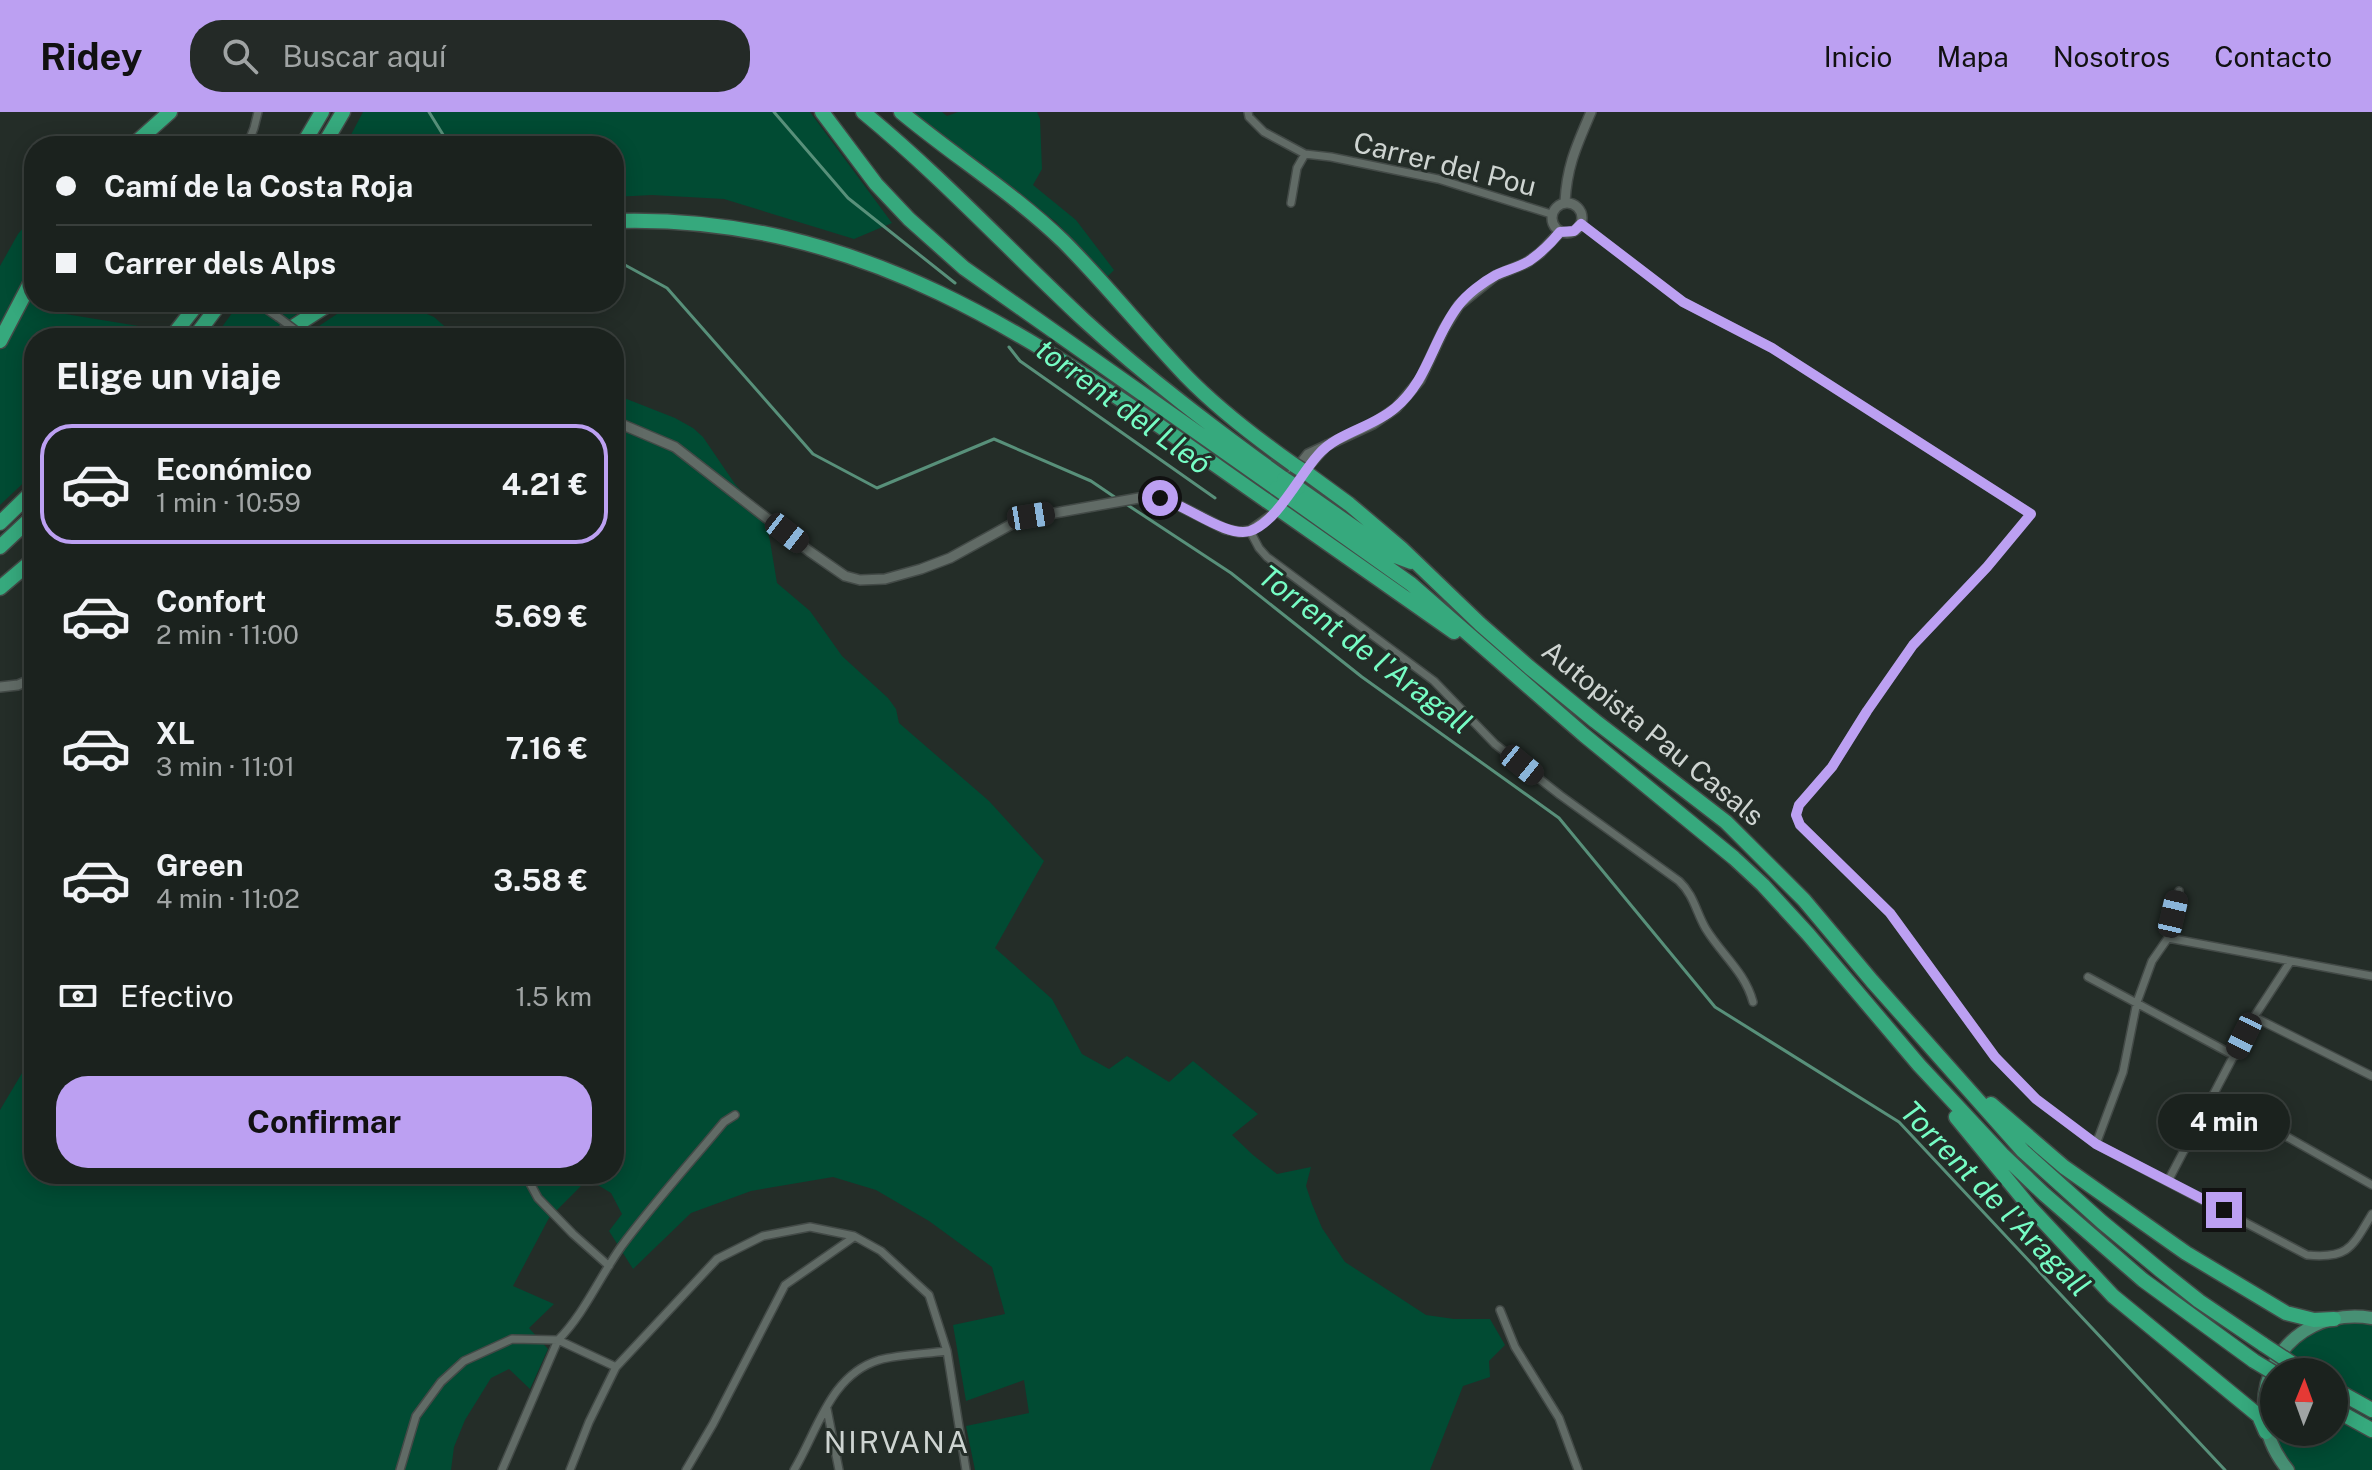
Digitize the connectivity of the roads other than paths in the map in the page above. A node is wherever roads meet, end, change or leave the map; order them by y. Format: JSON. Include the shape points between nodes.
{"nodes":[{"id":1,"x":170,"y":112,"type":"edge"},
{"id":2,"x":258,"y":112,"type":"edge"},
{"id":3,"x":322,"y":112,"type":"edge"},
{"id":4,"x":343,"y":112,"type":"edge"},
{"id":5,"x":822,"y":112,"type":"edge"},
{"id":6,"x":863,"y":112,"type":"edge"},
{"id":7,"x":901,"y":112,"type":"edge"},
{"id":8,"x":1248,"y":112,"type":"edge"},
{"id":9,"x":1591,"y":112,"type":"edge"},
{"id":10,"x":143,"y":136,"type":"edge"},
{"id":11,"x":250,"y":136,"type":"edge"},
{"id":12,"x":308,"y":136,"type":"edge"},
{"id":13,"x":329,"y":136,"type":"edge"},
{"id":14,"x":1305,"y":154,"type":"junction"},
{"id":15,"x":1565,"y":202,"type":"junction"},
{"id":16,"x":1291,"y":203,"type":"dead end"},
{"id":17,"x":1551,"y":214,"type":"junction"},
{"id":18,"x":624,"y":221,"type":"edge"},
{"id":19,"x":1581,"y":224,"type":"junction"},
{"id":20,"x":1560,"y":232,"type":"junction"},
{"id":21,"x":24,"y":295,"type":"edge"},
{"id":22,"x":191,"y":312,"type":"edge"},
{"id":23,"x":271,"y":312,"type":"edge"},
{"id":24,"x":316,"y":312,"type":"edge"},
{"id":25,"x":179,"y":328,"type":"edge"},
{"id":26,"x":292,"y":328,"type":"edge"},
{"id":27,"x":293,"y":328,"type":"edge"},
{"id":28,"x":0,"y":341,"type":"edge"},
{"id":29,"x":624,"y":425,"type":"edge"},
{"id":30,"x":1280,"y":484,"type":"junction"},
{"id":31,"x":1294,"y":493,"type":"junction"},
{"id":32,"x":24,"y":500,"type":"edge"},
{"id":33,"x":0,"y":523,"type":"edge"},
{"id":34,"x":24,"y":524,"type":"edge"},
{"id":35,"x":1252,"y":530,"type":"junction"},
{"id":36,"x":0,"y":547,"type":"edge"},
{"id":37,"x":1415,"y":564,"type":"junction"},
{"id":38,"x":24,"y":568,"type":"edge"},
{"id":39,"x":0,"y":588,"type":"edge"},
{"id":40,"x":1509,"y":672,"type":"junction"},
{"id":41,"x":24,"y":682,"type":"edge"},
{"id":42,"x":0,"y":687,"type":"edge"},
{"id":43,"x":2179,"y":891,"type":"dead end"},
{"id":44,"x":2168,"y":938,"type":"junction"},
{"id":45,"x":2290,"y":962,"type":"junction"},
{"id":46,"x":2372,"y":976,"type":"edge"},
{"id":47,"x":2088,"y":977,"type":"dead end"},
{"id":48,"x":1753,"y":1002,"type":"dead end"},
{"id":49,"x":2137,"y":1002,"type":"junction"},
{"id":50,"x":2254,"y":1017,"type":"junction"},
{"id":51,"x":2235,"y":1056,"type":"junction"},
{"id":52,"x":1919,"y":1065,"type":"junction"},
{"id":53,"x":1949,"y":1069,"type":"junction"},
{"id":54,"x":2372,"y":1076,"type":"edge"},
{"id":55,"x":2213,"y":1095,"type":"junction"},
{"id":56,"x":735,"y":1115,"type":"dead end"},
{"id":57,"x":2096,"y":1144,"type":"junction"},
{"id":58,"x":2168,"y":1181,"type":"junction"},
{"id":59,"x":530,"y":1184,"type":"edge"},
{"id":60,"x":2372,"y":1185,"type":"edge"},
{"id":61,"x":2372,"y":1214,"type":"edge"},
{"id":62,"x":854,"y":1236,"type":"junction"},
{"id":63,"x":609,"y":1266,"type":"junction"},
{"id":64,"x":1500,"y":1310,"type":"dead end"},
{"id":65,"x":2371,"y":1318,"type":"edge"},
{"id":66,"x":2334,"y":1319,"type":"junction"},
{"id":67,"x":558,"y":1340,"type":"junction"},
{"id":68,"x":947,"y":1351,"type":"junction"},
{"id":69,"x":2278,"y":1358,"type":"edge"},
{"id":70,"x":2284,"y":1358,"type":"edge"},
{"id":71,"x":2260,"y":1365,"type":"edge"},
{"id":72,"x":616,"y":1367,"type":"junction"},
{"id":73,"x":2348,"y":1397,"type":"edge"},
{"id":74,"x":827,"y":1407,"type":"junction"},
{"id":75,"x":2372,"y":1410,"type":"edge"},
{"id":76,"x":2348,"y":1417,"type":"edge"},
{"id":77,"x":2260,"y":1418,"type":"edge"},
{"id":78,"x":2372,"y":1430,"type":"edge"},
{"id":79,"x":2272,"y":1446,"type":"edge"},
{"id":80,"x":400,"y":1470,"type":"edge"},
{"id":81,"x":502,"y":1470,"type":"edge"},
{"id":82,"x":570,"y":1470,"type":"edge"},
{"id":83,"x":686,"y":1470,"type":"edge"},
{"id":84,"x":794,"y":1470,"type":"edge"},
{"id":85,"x":839,"y":1470,"type":"edge"},
{"id":86,"x":966,"y":1470,"type":"edge"},
{"id":87,"x":1578,"y":1470,"type":"edge"},
{"id":88,"x":2287,"y":1470,"type":"edge"}],
"edges":[{"from":1,"to":10,"type":"highway"},
{"from":2,"to":11,"type":"street"},
{"from":3,"to":12,"type":"highway"},
{"from":4,"to":13,"type":"highway"},
{"from":5,"to":30,"type":"highway","via":[[884,193],[964,268]]},
{"from":6,"to":30,"type":"highway","via":[[1085,320]]},
{"from":7,"to":37,"type":"highway","bridge":true,"via":[[1041,221],[1187,378],[1236,422],[1349,504]]},
{"from":8,"to":14,"type":"street","name":"Carrer del Pou","via":[[1264,132]]},
{"from":9,"to":15,"type":"street","via":[[1571,161]]},
{"from":14,"to":16,"type":"street"},
{"from":14,"to":17,"type":"street","name":"Carrer del Pou","via":[[1438,179]]},
{"from":15,"to":17,"type":"street"},
{"from":15,"to":19,"type":"street","via":[[1579,209]]},
{"from":17,"to":20,"type":"street"},
{"from":18,"to":40,"type":"highway","bridge":true,"via":[[684,221],[822,246],[975,310],[1055,356]]},
{"from":19,"to":20,"type":"street","via":[[1574,231]]},
{"from":19,"to":57,"type":"street","via":[[1683,302],[1772,348],[2031,514],[1913,645],[1796,815],[1800,825],[1890,913],[1995,1057],[2036,1099]]},
{"from":20,"to":35,"type":"street","via":[[1540,253],[1495,276],[1459,305],[1405,399],[1373,424],[1303,459]]},
{"from":21,"to":28,"type":"highway"},
{"from":22,"to":25,"type":"highway"},
{"from":23,"to":27,"type":"street","bridge":true},
{"from":24,"to":26,"type":"highway"},
{"from":29,"to":35,"type":"street","via":[[675,447],[809,551],[860,580],[921,569],[1021,519],[1139,498],[1170,501],[1225,529]]},
{"from":30,"to":31,"type":"highway","bridge":true},
{"from":31,"to":37,"type":"highway"},
{"from":31,"to":40,"type":"highway","via":[[1411,584]]},
{"from":32,"to":33,"type":"highway"},
{"from":34,"to":36,"type":"highway"},
{"from":35,"to":48,"type":"street","via":[[1267,557],[1434,681],[1495,744],[1679,881],[1693,898],[1707,932],[1745,979]]},
{"from":37,"to":53,"type":"highway","name":"Autopista Pau Casals","via":[[1529,667],[1726,822],[1804,900]]},
{"from":38,"to":39,"type":"highway"},
{"from":40,"to":52,"type":"highway","name":"Autopista Pau Casals","via":[[1763,885]]},
{"from":41,"to":42,"type":"street"},
{"from":43,"to":44,"type":"street"},
{"from":44,"to":45,"type":"street"},
{"from":44,"to":49,"type":"street","via":[[2152,961]]},
{"from":45,"to":46,"type":"street"},
{"from":45,"to":50,"type":"street"},
{"from":47,"to":49,"type":"street"},
{"from":49,"to":51,"type":"street"},
{"from":49,"to":57,"type":"street","via":[[2123,1072]]},
{"from":50,"to":51,"type":"street"},
{"from":50,"to":54,"type":"street"},
{"from":51,"to":55,"type":"street"},
{"from":52,"to":71,"type":"highway","name":"Autopista Pau Casals","bridge":true,"via":[[2002,1154],[2089,1234],[2187,1314]]},
{"from":52,"to":77,"type":"highway","via":[[1929,1086],[2073,1255],[2113,1296]]},
{"from":53,"to":66,"type":"highway","via":[[2064,1167],[2186,1253],[2286,1313]]},
{"from":53,"to":70,"type":"highway","name":"Autopista Pau Casals","bridge":true,"via":[[2023,1151],[2102,1222],[2199,1301]]},
{"from":55,"to":58,"type":"street"},
{"from":55,"to":60,"type":"street"},
{"from":56,"to":63,"type":"street","via":[[686,1167]]},
{"from":57,"to":58,"type":"street"},
{"from":58,"to":61,"type":"street","via":[[2307,1255],[2342,1253]]},
{"from":59,"to":63,"type":"street","via":[[538,1198]]},
{"from":62,"to":68,"type":"street","via":[[881,1251],[929,1295]]},
{"from":62,"to":72,"type":"street","via":[[810,1227],[763,1236],[717,1259]]},
{"from":62,"to":83,"type":"street","via":[[785,1285]]},
{"from":63,"to":67,"type":"street","via":[[574,1324]]},
{"from":64,"to":87,"type":"street","via":[[1515,1347],[1559,1418]]},
{"from":65,"to":66,"type":"main road"},
{"from":66,"to":69,"type":"main road","via":[[2303,1332]]},
{"from":67,"to":72,"type":"street"},
{"from":67,"to":80,"type":"street","via":[[512,1339],[464,1361],[416,1416]]},
{"from":67,"to":81,"type":"street"},
{"from":68,"to":74,"type":"street","via":[[861,1368],[846,1379]]},
{"from":68,"to":86,"type":"street"},
{"from":72,"to":82,"type":"street"},
{"from":73,"to":75,"type":"highway"},
{"from":74,"to":84,"type":"street"},
{"from":74,"to":85,"type":"street"},
{"from":76,"to":78,"type":"highway"},
{"from":79,"to":88,"type":"main road"}]}
